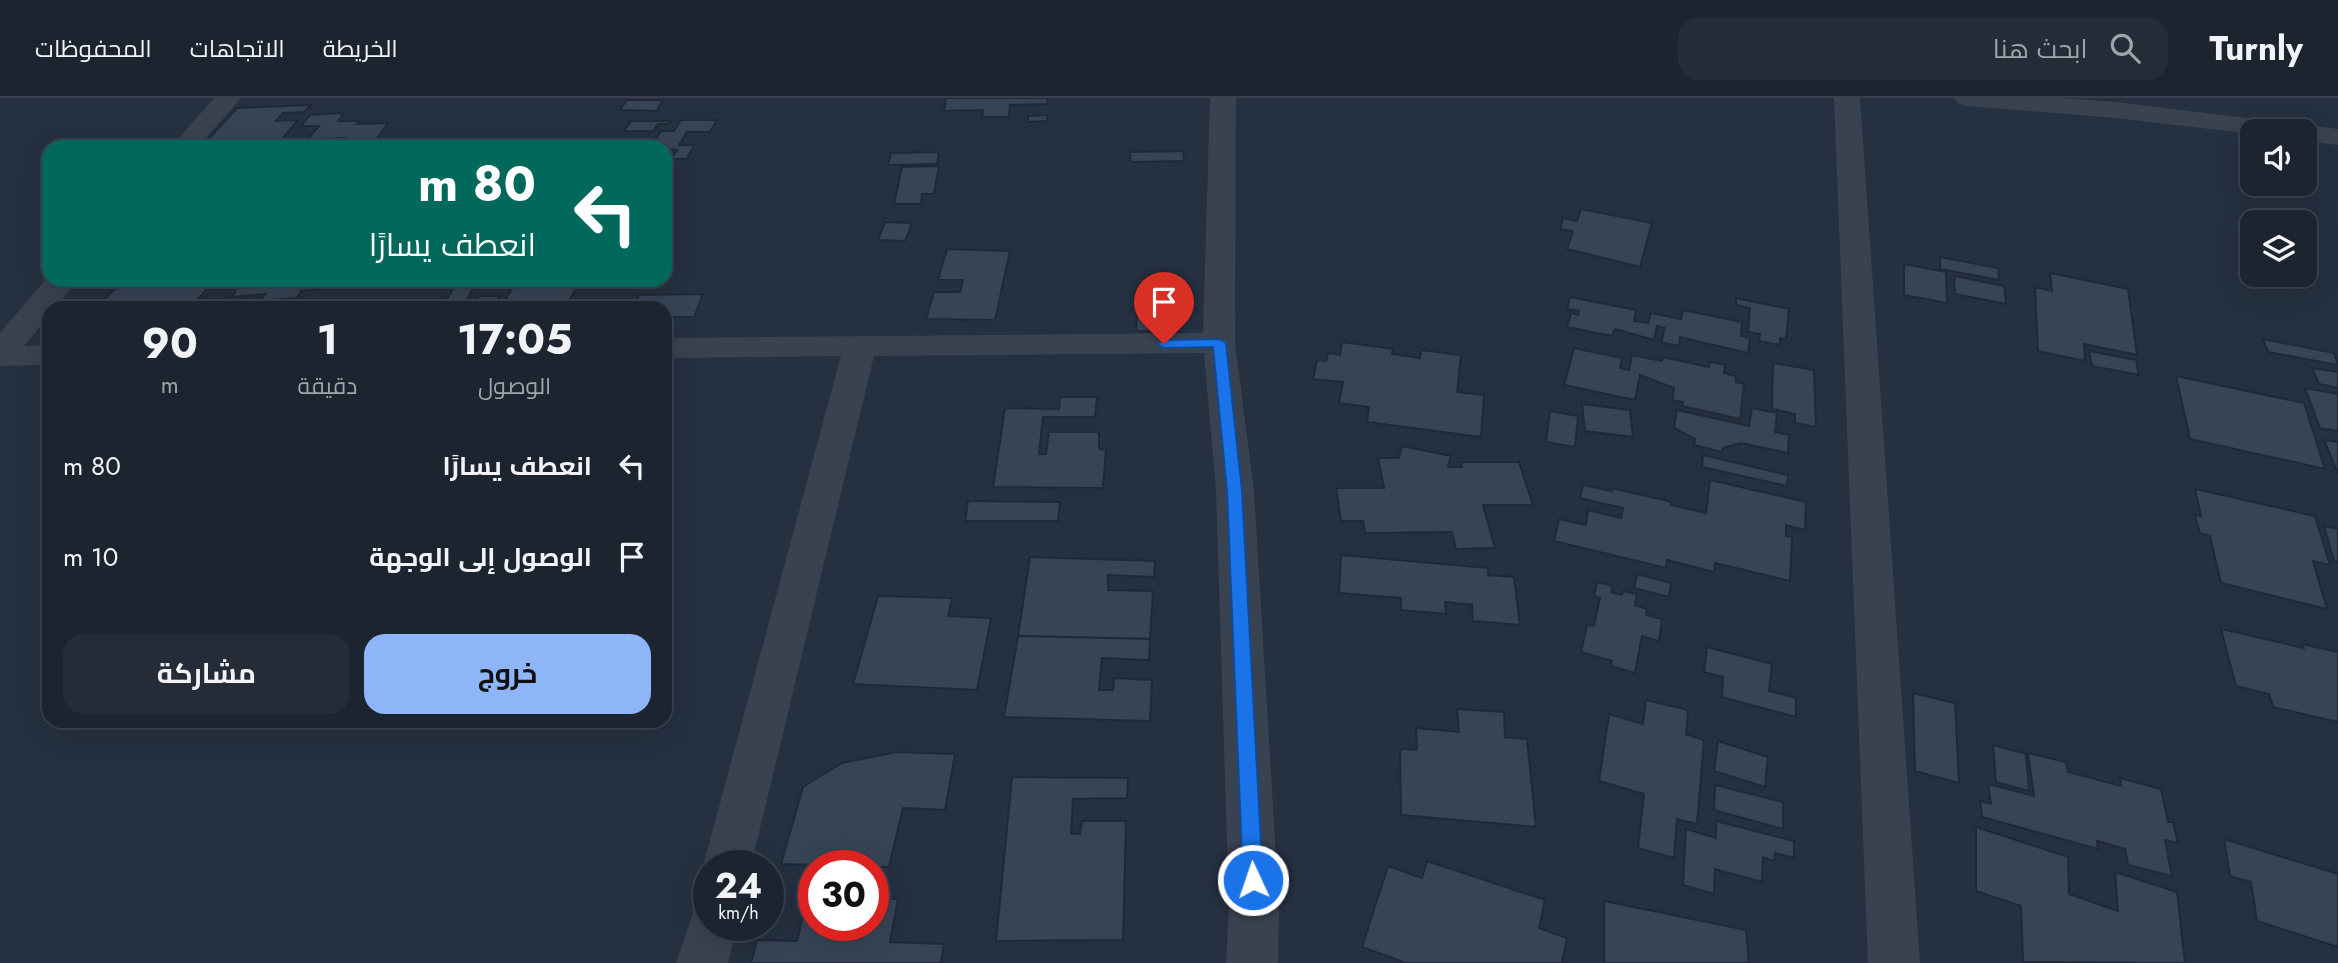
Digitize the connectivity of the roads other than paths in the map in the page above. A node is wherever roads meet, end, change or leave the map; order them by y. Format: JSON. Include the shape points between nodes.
{"nodes":[{"id":1,"x":228,"y":98,"type":"edge"},
{"id":2,"x":1223,"y":98,"type":"edge"},
{"id":3,"x":1847,"y":98,"type":"edge"},
{"id":4,"x":1967,"y":98,"type":"edge"},
{"id":5,"x":2240,"y":125,"type":"edge"},
{"id":6,"x":2317,"y":134,"type":"edge"},
{"id":7,"x":2338,"y":137,"type":"edge"},
{"id":8,"x":190,"y":140,"type":"edge"},
{"id":9,"x":56,"y":287,"type":"edge"},
{"id":10,"x":45,"y":301,"type":"edge"},
{"id":11,"x":42,"y":304,"type":"edge"},
{"id":12,"x":1219,"y":343,"type":"junction"},
{"id":13,"x":860,"y":346,"type":"junction"},
{"id":14,"x":672,"y":348,"type":"edge"},
{"id":15,"x":0,"y":355,"type":"edge"},
{"id":16,"x":42,"y":355,"type":"edge"},
{"id":17,"x":731,"y":850,"type":"edge"},
{"id":18,"x":708,"y":941,"type":"edge"},
{"id":19,"x":702,"y":963,"type":"edge"},
{"id":20,"x":1252,"y":963,"type":"edge"},
{"id":21,"x":1894,"y":963,"type":"edge"}],
"edges":[{"from":1,"to":8,"type":"street"},
{"from":2,"to":12,"type":"street"},
{"from":3,"to":21,"type":"street"},
{"from":4,"to":5,"type":"street"},
{"from":6,"to":7,"type":"street"},
{"from":9,"to":10,"type":"street"},
{"from":11,"to":15,"type":"street"},
{"from":12,"to":13,"type":"street"},
{"from":12,"to":20,"type":"street","via":[[1235,491],[1254,906]]},
{"from":13,"to":14,"type":"street"},
{"from":13,"to":17,"type":"street"},
{"from":15,"to":16,"type":"street"},
{"from":18,"to":19,"type":"street"}]}
